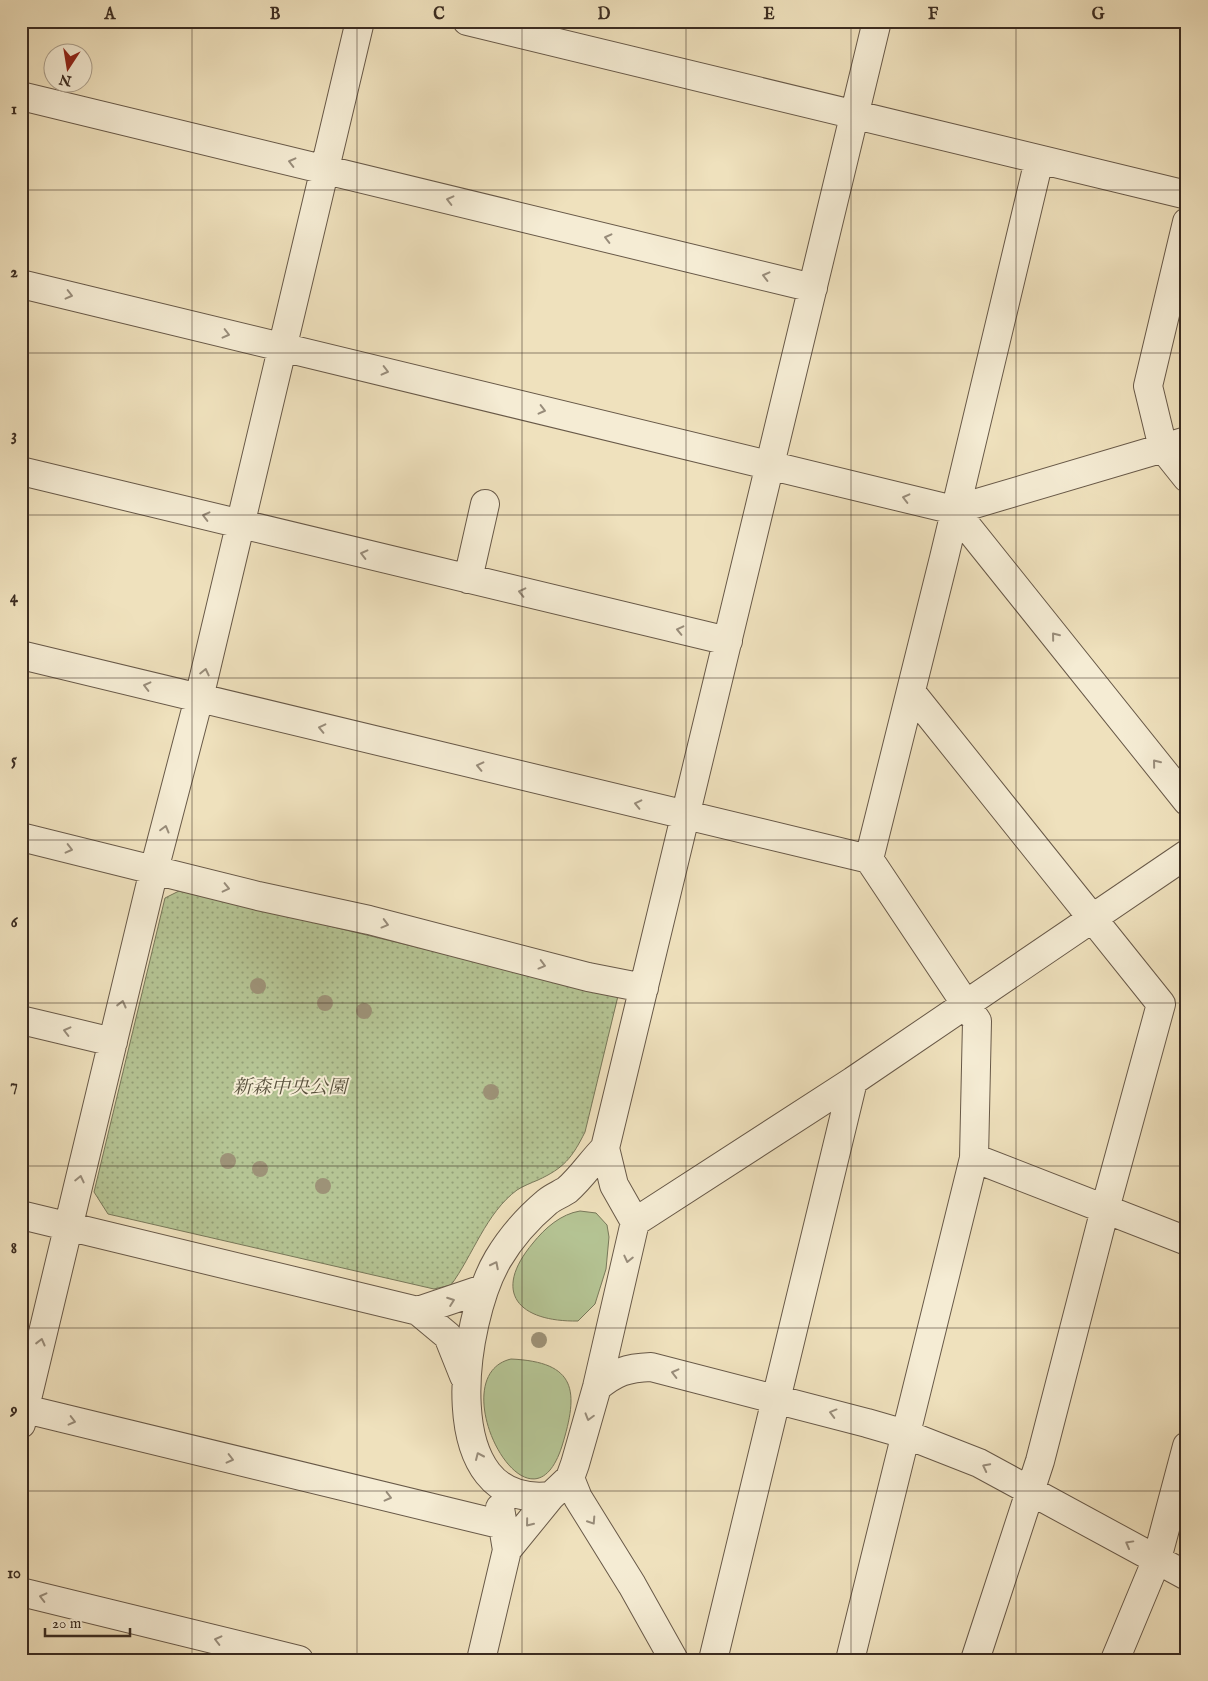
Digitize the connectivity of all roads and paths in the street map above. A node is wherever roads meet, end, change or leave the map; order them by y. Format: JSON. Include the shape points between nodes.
{"nodes":[{"id":1,"x":360,"y":21,"type":"edge"},
{"id":2,"x":467,"y":21,"type":"edge"},
{"id":3,"x":877,"y":21,"type":"edge"},
{"id":4,"x":503,"y":26,"type":"edge"},
{"id":5,"x":21,"y":96,"type":"edge"},
{"id":6,"x":855,"y":114,"type":"junction"},
{"id":7,"x":1039,"y":160,"type":"junction"},
{"id":8,"x":324,"y":169,"type":"junction"},
{"id":9,"x":1187,"y":195,"type":"edge"},
{"id":10,"x":1187,"y":222,"type":"edge"},
{"id":11,"x":21,"y":284,"type":"edge"},
{"id":12,"x":813,"y":288,"type":"junction"},
{"id":13,"x":282,"y":346,"type":"junction"},
{"id":14,"x":1175,"y":445,"type":"edge"},
{"id":15,"x":770,"y":465,"type":"junction"},
{"id":16,"x":21,"y":471,"type":"edge"},
{"id":17,"x":1187,"y":478,"type":"edge"},
{"id":18,"x":486,"y":504,"type":"dead end"},
{"id":19,"x":954,"y":510,"type":"junction"},
{"id":20,"x":239,"y":524,"type":"junction"},
{"id":21,"x":468,"y":579,"type":"junction"},
{"id":22,"x":728,"y":641,"type":"junction"},
{"id":23,"x":21,"y":655,"type":"edge"},
{"id":24,"x":911,"y":692,"type":"junction"},
{"id":25,"x":199,"y":698,"type":"junction"},
{"id":26,"x":1187,"y":801,"type":"edge"},
{"id":27,"x":685,"y":815,"type":"junction"},
{"id":28,"x":21,"y":837,"type":"edge"},
{"id":29,"x":1187,"y":854,"type":"edge"},
{"id":30,"x":869,"y":859,"type":"junction"},
{"id":31,"x":154,"y":870,"type":"junction"},
{"id":32,"x":1094,"y":917,"type":"junction"},
{"id":33,"x":644,"y":988,"type":"junction"},
{"id":34,"x":966,"y":1003,"type":"junction"},
{"id":35,"x":21,"y":1020,"type":"edge"},
{"id":36,"x":113,"y":1042,"type":"junction"},
{"id":37,"x":853,"y":1081,"type":"junction"},
{"id":38,"x":605,"y":1148,"type":"junction"},
{"id":39,"x":974,"y":1158,"type":"junction"},
{"id":40,"x":566,"y":1190,"type":"junction"},
{"id":41,"x":620,"y":1198,"type":"junction"},
{"id":42,"x":1105,"y":1209,"type":"junction"},
{"id":43,"x":21,"y":1215,"type":"edge"},
{"id":44,"x":634,"y":1222,"type":"junction"},
{"id":45,"x":69,"y":1226,"type":"junction"},
{"id":46,"x":1187,"y":1241,"type":"edge"},
{"id":47,"x":483,"y":1289,"type":"junction"},
{"id":48,"x":418,"y":1311,"type":"junction"},
{"id":49,"x":465,"y":1380,"type":"junction"},
{"id":50,"x":597,"y":1387,"type":"junction"},
{"id":51,"x":777,"y":1398,"type":"junction"},
{"id":52,"x":22,"y":1414,"type":"edge"},
{"id":53,"x":905,"y":1434,"type":"junction"},
{"id":54,"x":1187,"y":1446,"type":"edge"},
{"id":55,"x":496,"y":1482,"type":"junction"},
{"id":56,"x":560,"y":1487,"type":"junction"},
{"id":57,"x":1029,"y":1490,"type":"junction"},
{"id":58,"x":505,"y":1537,"type":"junction"},
{"id":59,"x":1157,"y":1559,"type":"junction"},
{"id":60,"x":1187,"y":1576,"type":"edge"},
{"id":61,"x":21,"y":1592,"type":"edge"},
{"id":62,"x":299,"y":1660,"type":"edge"},
{"id":63,"x":481,"y":1660,"type":"edge"},
{"id":64,"x":674,"y":1660,"type":"edge"},
{"id":65,"x":713,"y":1660,"type":"edge"},
{"id":66,"x":850,"y":1660,"type":"edge"},
{"id":67,"x":975,"y":1660,"type":"edge"},
{"id":68,"x":1115,"y":1660,"type":"edge"}],
"edges":[{"from":1,"to":8,"type":"street"},
{"from":2,"to":4,"type":"street"},
{"from":3,"to":6,"type":"street"},
{"from":4,"to":6,"type":"street"},
{"from":8,"to":5,"type":"street","one_way":true},
{"from":6,"to":7,"type":"street"},
{"from":6,"to":12,"type":"street"},
{"from":7,"to":9,"type":"street"},
{"from":7,"to":19,"type":"street"},
{"from":12,"to":8,"type":"street","one_way":true},
{"from":8,"to":13,"type":"street"},
{"from":10,"to":14,"type":"street","via":[[1148,386]]},
{"from":11,"to":13,"type":"street","one_way":true},
{"from":12,"to":15,"type":"street"},
{"from":13,"to":15,"type":"street","one_way":true},
{"from":13,"to":20,"type":"street"},
{"from":14,"to":17,"type":"street"},
{"from":14,"to":19,"type":"street"},
{"from":19,"to":15,"type":"street","one_way":true},
{"from":15,"to":22,"type":"street"},
{"from":20,"to":16,"type":"street","one_way":true},
{"from":18,"to":21,"type":"street"},
{"from":19,"to":24,"type":"street"},
{"from":26,"to":19,"type":"street","one_way":true},
{"from":21,"to":20,"type":"street","one_way":true},
{"from":25,"to":20,"type":"street","one_way":true},
{"from":22,"to":21,"type":"street","one_way":true},
{"from":22,"to":27,"type":"street"},
{"from":25,"to":23,"type":"street","one_way":true},
{"from":24,"to":30,"type":"street"},
{"from":24,"to":32,"type":"street"},
{"from":27,"to":25,"type":"street","one_way":true},
{"from":31,"to":25,"type":"street","one_way":true},
{"from":27,"to":30,"type":"street"},
{"from":27,"to":33,"type":"street"},
{"from":28,"to":31,"type":"street","one_way":true},
{"from":29,"to":32,"type":"street"},
{"from":30,"to":34,"type":"street"},
{"from":31,"to":33,"type":"street","one_way":true},
{"from":36,"to":31,"type":"street","one_way":true},
{"from":32,"to":34,"type":"street"},
{"from":32,"to":42,"type":"street","via":[[1162,1004]]},
{"from":33,"to":38,"type":"street"},
{"from":34,"to":37,"type":"street"},
{"from":34,"to":39,"type":"street","via":[[977,1021]]},
{"from":36,"to":35,"type":"street","one_way":true},
{"from":45,"to":36,"type":"street","one_way":true},
{"from":37,"to":44,"type":"street"},
{"from":37,"to":51,"type":"street"},
{"from":38,"to":40,"type":"street"},
{"from":38,"to":41,"type":"street"},
{"from":39,"to":42,"type":"street"},
{"from":39,"to":53,"type":"street"},
{"from":40,"to":41,"type":"street","via":[[599,1190]]},
{"from":47,"to":40,"type":"street","one_way":true,"via":[[515,1234],[549,1200]]},
{"from":41,"to":44,"type":"street"},
{"from":42,"to":46,"type":"street"},
{"from":42,"to":57,"type":"street","via":[[1040,1461]]},
{"from":43,"to":45,"type":"street"},
{"from":44,"to":50,"type":"street","one_way":true},
{"from":45,"to":48,"type":"street"},
{"from":52,"to":45,"type":"street","one_way":true},
{"from":48,"to":47,"type":"street","one_way":true},
{"from":47,"to":49,"type":"street"},
{"from":48,"to":49,"type":"street","via":[[448,1336]]},
{"from":55,"to":49,"type":"street","one_way":true,"via":[[483,1467],[470,1435]]},
{"from":51,"to":50,"type":"street","one_way":true,"via":[[651,1367],[615,1374]]},
{"from":50,"to":56,"type":"street","one_way":true},
{"from":53,"to":51,"type":"street","one_way":true},
{"from":51,"to":65,"type":"street"},
{"from":52,"to":58,"type":"street","one_way":true},
{"from":57,"to":53,"type":"street","one_way":true,"via":[[979,1463]]},
{"from":53,"to":66,"type":"street"},
{"from":54,"to":59,"type":"street"},
{"from":55,"to":56,"type":"street","via":[[522,1496]]},
{"from":55,"to":58,"type":"street"},
{"from":56,"to":58,"type":"street","one_way":true},
{"from":56,"to":64,"type":"street","one_way":true,"via":[[578,1498]]},
{"from":59,"to":57,"type":"street","one_way":true},
{"from":57,"to":67,"type":"street"},
{"from":58,"to":63,"type":"street"},
{"from":59,"to":60,"type":"street"},
{"from":59,"to":68,"type":"street"},
{"from":62,"to":61,"type":"street","one_way":true}]}
